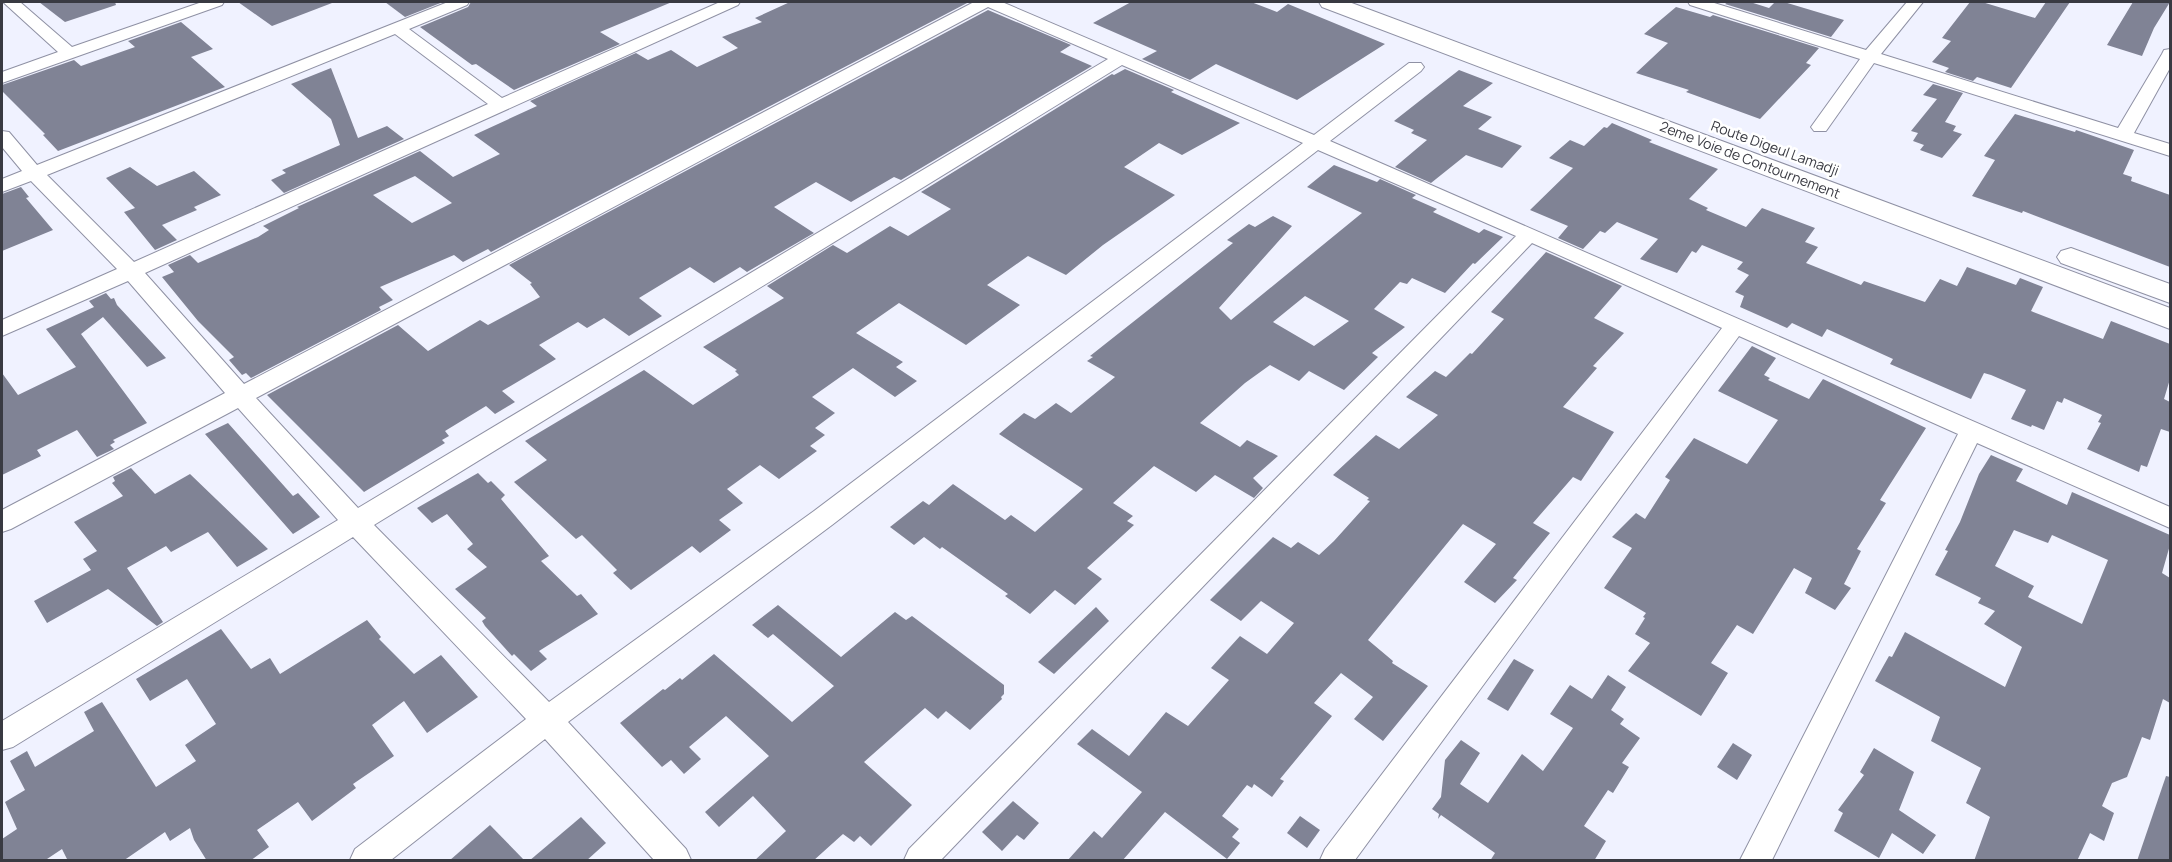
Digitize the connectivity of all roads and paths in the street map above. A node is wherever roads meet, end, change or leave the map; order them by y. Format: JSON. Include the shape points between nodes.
{"nodes":[{"id":1,"x":11,"y":2,"type":"edge"},
{"id":2,"x":216,"y":2,"type":"edge"},
{"id":3,"x":461,"y":2,"type":"edge"},
{"id":4,"x":732,"y":2,"type":"edge"},
{"id":5,"x":985,"y":2,"type":"edge"},
{"id":6,"x":990,"y":2,"type":"edge"},
{"id":7,"x":1330,"y":2,"type":"edge"},
{"id":8,"x":1379,"y":2,"type":"edge"},
{"id":9,"x":1696,"y":2,"type":"edge"},
{"id":10,"x":1915,"y":2,"type":"edge"},
{"id":11,"x":397,"y":28,"type":"junction"},
{"id":12,"x":70,"y":54,"type":"junction"},
{"id":13,"x":2170,"y":54,"type":"edge"},
{"id":14,"x":1870,"y":56,"type":"junction"},
{"id":15,"x":1120,"y":59,"type":"junction"},
{"id":16,"x":1415,"y":67,"type":"dead end"},
{"id":17,"x":2,"y":78,"type":"edge"},
{"id":18,"x":500,"y":105,"type":"junction"},
{"id":19,"x":1820,"y":128,"type":"dead end"},
{"id":20,"x":2,"y":136,"type":"edge"},
{"id":21,"x":2123,"y":136,"type":"junction"},
{"id":22,"x":1316,"y":141,"type":"junction"},
{"id":23,"x":2170,"y":150,"type":"edge"},
{"id":24,"x":34,"y":173,"type":"junction"},
{"id":25,"x":2,"y":186,"type":"edge"},
{"id":26,"x":1529,"y":234,"type":"junction"},
{"id":27,"x":131,"y":271,"type":"junction"},
{"id":28,"x":2170,"y":294,"type":"edge"},
{"id":29,"x":2170,"y":320,"type":"edge"},
{"id":30,"x":1736,"y":325,"type":"junction"},
{"id":31,"x":2,"y":329,"type":"edge"},
{"id":32,"x":241,"y":396,"type":"junction"},
{"id":33,"x":1972,"y":429,"type":"junction"},
{"id":34,"x":2170,"y":518,"type":"edge"},
{"id":35,"x":354,"y":521,"type":"junction"},
{"id":36,"x":2,"y":522,"type":"edge"},
{"id":37,"x":547,"y":720,"type":"junction"},
{"id":38,"x":2,"y":737,"type":"edge"},
{"id":39,"x":366,"y":861,"type":"edge"},
{"id":40,"x":675,"y":861,"type":"edge"},
{"id":41,"x":920,"y":861,"type":"edge"},
{"id":42,"x":1336,"y":861,"type":"edge"},
{"id":43,"x":1756,"y":861,"type":"edge"}],
"edges":[{"from":1,"to":12,"type":"street"},
{"from":2,"to":12,"type":"street"},
{"from":3,"to":11,"type":"street"},
{"from":4,"to":18,"type":"street"},
{"from":5,"to":32,"type":"street"},
{"from":6,"to":15,"type":"street"},
{"from":7,"to":29,"type":"main road","name":"2eme Voie de Contournement"},
{"from":8,"to":28,"type":"main road","name":"Route Digeul Lamadji"},
{"from":9,"to":14,"type":"street"},
{"from":10,"to":14,"type":"street"},
{"from":11,"to":18,"type":"street"},
{"from":11,"to":24,"type":"street"},
{"from":12,"to":17,"type":"street"},
{"from":13,"to":21,"type":"street"},
{"from":14,"to":19,"type":"street"},
{"from":14,"to":21,"type":"street"},
{"from":15,"to":22,"type":"street"},
{"from":15,"to":35,"type":"street"},
{"from":16,"to":22,"type":"street"},
{"from":18,"to":27,"type":"street"},
{"from":20,"to":24,"type":"street"},
{"from":21,"to":23,"type":"street"},
{"from":22,"to":26,"type":"street"},
{"from":22,"to":37,"type":"street","via":[[823,518]]},
{"from":24,"to":25,"type":"street"},
{"from":24,"to":27,"type":"street"},
{"from":26,"to":30,"type":"street"},
{"from":26,"to":41,"type":"street"},
{"from":27,"to":31,"type":"street"},
{"from":27,"to":32,"type":"street"},
{"from":30,"to":33,"type":"street"},
{"from":30,"to":42,"type":"street"},
{"from":32,"to":35,"type":"street"},
{"from":32,"to":36,"type":"street"},
{"from":33,"to":34,"type":"street"},
{"from":33,"to":43,"type":"street"},
{"from":35,"to":37,"type":"street"},
{"from":35,"to":38,"type":"street"},
{"from":37,"to":39,"type":"street"},
{"from":37,"to":40,"type":"street"}]}
